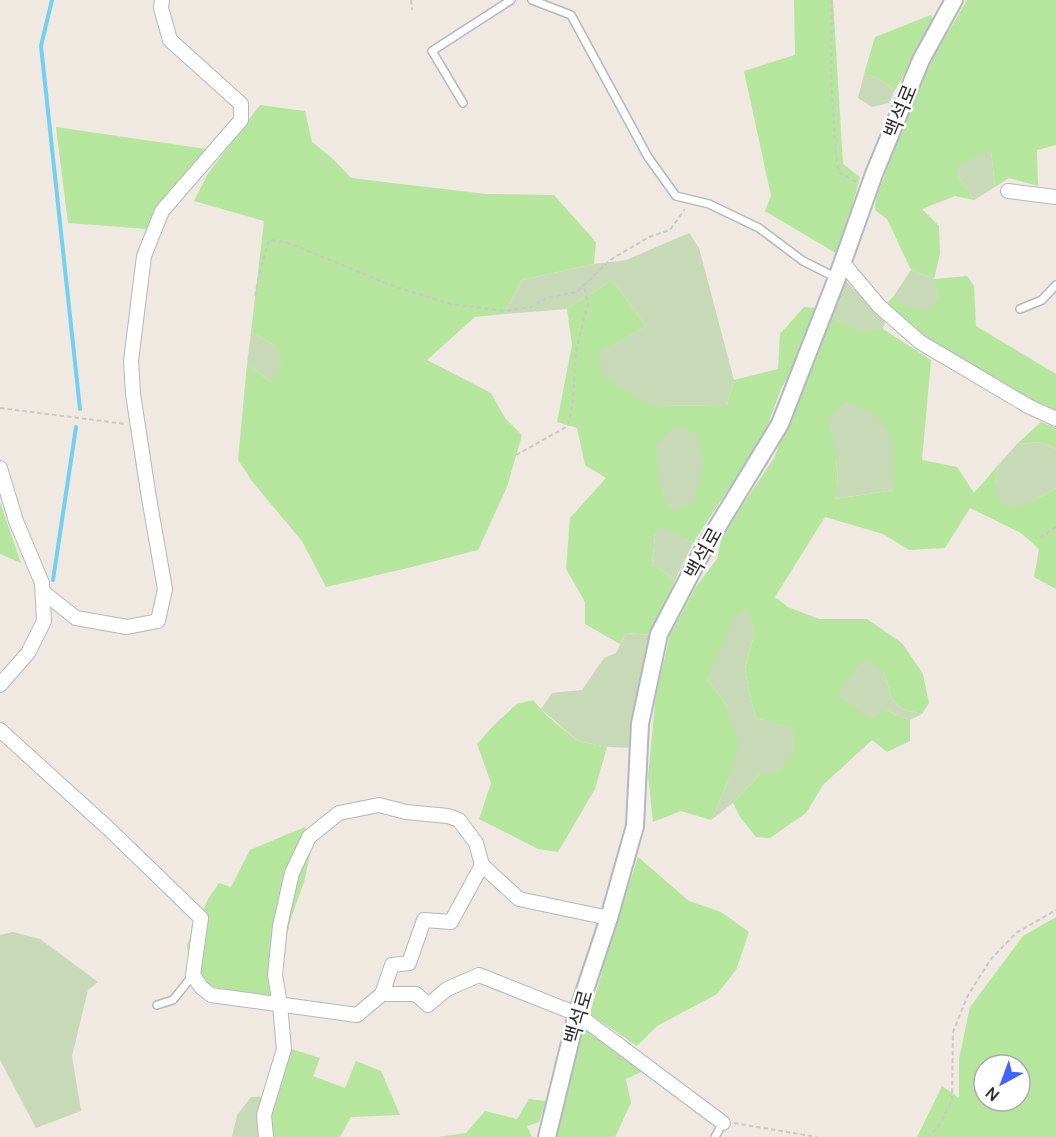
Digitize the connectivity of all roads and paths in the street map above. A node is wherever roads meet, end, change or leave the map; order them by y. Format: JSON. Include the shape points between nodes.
{"nodes":[{"id":1,"x":162,"y":0,"type":"edge"},
{"id":2,"x":411,"y":0,"type":"edge"},
{"id":3,"x":511,"y":0,"type":"edge"},
{"id":4,"x":532,"y":0,"type":"edge"},
{"id":5,"x":832,"y":0,"type":"edge"},
{"id":6,"x":954,"y":0,"type":"edge"},
{"id":7,"x":412,"y":10,"type":"dead end"},
{"id":8,"x":463,"y":103,"type":"dead end"},
{"id":9,"x":869,"y":189,"type":"junction"},
{"id":10,"x":1008,"y":191,"type":"dead end"},
{"id":11,"x":1056,"y":198,"type":"edge"},
{"id":12,"x":693,"y":200,"type":"junction"},
{"id":13,"x":840,"y":270,"type":"junction"},
{"id":14,"x":584,"y":285,"type":"junction"},
{"id":15,"x":1056,"y":285,"type":"edge"},
{"id":16,"x":255,"y":296,"type":"dead end"},
{"id":17,"x":1020,"y":309,"type":"dead end"},
{"id":18,"x":0,"y":408,"type":"edge"},
{"id":19,"x":1056,"y":419,"type":"edge"},
{"id":20,"x":138,"y":425,"type":"junction"},
{"id":21,"x":516,"y":455,"type":"dead end"},
{"id":22,"x":0,"y":468,"type":"edge"},
{"id":23,"x":2,"y":484,"type":"edge"},
{"id":24,"x":1056,"y":527,"type":"edge"},
{"id":25,"x":1040,"y":538,"type":"dead end"},
{"id":26,"x":43,"y":592,"type":"junction"},
{"id":27,"x":0,"y":685,"type":"edge"},
{"id":28,"x":0,"y":730,"type":"edge"},
{"id":29,"x":482,"y":865,"type":"junction"},
{"id":30,"x":1056,"y":910,"type":"edge"},
{"id":31,"x":609,"y":918,"type":"junction"},
{"id":32,"x":193,"y":975,"type":"junction"},
{"id":33,"x":382,"y":994,"type":"junction"},
{"id":34,"x":157,"y":1005,"type":"dead end"},
{"id":35,"x":280,"y":1005,"type":"junction"},
{"id":36,"x":578,"y":1014,"type":"junction"},
{"id":37,"x":723,"y":1123,"type":"junction"},
{"id":38,"x":266,"y":1137,"type":"edge"},
{"id":39,"x":547,"y":1137,"type":"edge"},
{"id":40,"x":715,"y":1137,"type":"edge"},
{"id":41,"x":817,"y":1137,"type":"edge"},
{"id":42,"x":927,"y":1137,"type":"edge"}],
"edges":[{"from":1,"to":20,"type":"street","via":[[170,40],[241,105],[241,120],[162,211],[144,256],[131,361]]},
{"from":2,"to":7,"type":"path"},
{"from":3,"to":8,"type":"lane","via":[[432,51]]},
{"from":4,"to":12,"type":"lane","via":[[571,15],[648,157],[676,195]]},
{"from":5,"to":9,"type":"path","via":[[831,75],[839,172]]},
{"from":6,"to":9,"type":"street","name":"백석로","via":[[921,60]]},
{"from":9,"to":13,"type":"street","name":"백석로"},
{"from":10,"to":11,"type":"street"},
{"from":12,"to":13,"type":"lane","via":[[759,228],[803,261]]},
{"from":12,"to":14,"type":"path","via":[[670,230],[649,237],[610,260]]},
{"from":13,"to":19,"type":"street","via":[[920,342]]},
{"from":13,"to":31,"type":"street","name":"백석로","via":[[780,424],[702,552],[659,634],[640,724],[635,826]]},
{"from":14,"to":16,"type":"path","via":[[577,292],[505,311],[451,304],[393,286],[286,242],[269,240]]},
{"from":14,"to":21,"type":"path","via":[[588,304],[576,350],[568,426]]},
{"from":15,"to":17,"type":"lane","via":[[1042,300]]},
{"from":18,"to":20,"type":"path"},
{"from":20,"to":26,"type":"street","via":[[165,589],[158,621],[127,627],[76,618]]},
{"from":22,"to":23,"type":"street"},
{"from":23,"to":26,"type":"street"},
{"from":24,"to":25,"type":"path"},
{"from":26,"to":27,"type":"street","via":[[44,621],[28,653]]},
{"from":28,"to":32,"type":"street","via":[[201,918]]},
{"from":29,"to":31,"type":"street","via":[[519,899]]},
{"from":29,"to":33,"type":"street","via":[[451,922],[424,920],[410,963],[392,965]]},
{"from":29,"to":35,"type":"street","via":[[476,843],[454,818],[379,805],[339,813],[309,837],[292,873],[280,926],[275,975]]},
{"from":30,"to":42,"type":"path","via":[[1016,933],[991,959],[968,995],[953,1032],[952,1100],[938,1127]]},
{"from":31,"to":36,"type":"street","name":"백석로"},
{"from":32,"to":34,"type":"lane","via":[[173,1000]]},
{"from":32,"to":35,"type":"street","via":[[211,995]]},
{"from":33,"to":35,"type":"street","via":[[357,1015]]},
{"from":33,"to":36,"type":"street","via":[[416,994],[428,1005],[447,989],[478,975]]},
{"from":35,"to":38,"type":"street","via":[[284,1049],[264,1115]]},
{"from":36,"to":37,"type":"street"},
{"from":36,"to":39,"type":"street","name":"백석로"},
{"from":37,"to":40,"type":"lane"},
{"from":37,"to":41,"type":"path"}]}
